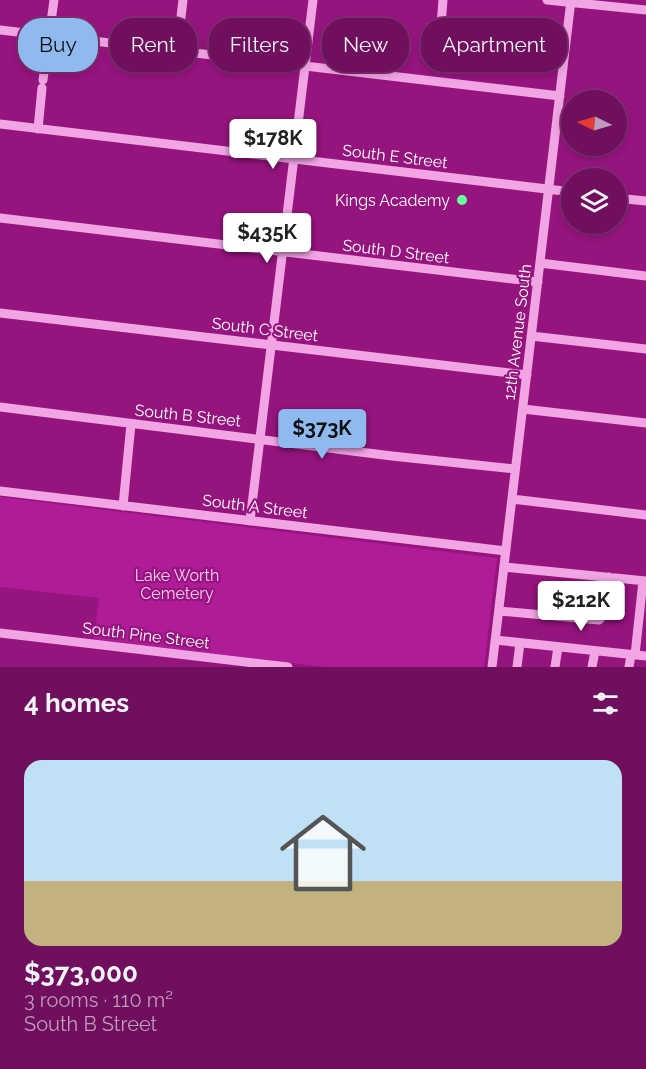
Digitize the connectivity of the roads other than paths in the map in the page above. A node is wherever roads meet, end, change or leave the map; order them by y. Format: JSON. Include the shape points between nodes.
{"nodes":[{"id":1,"x":54,"y":0,"type":"edge"},
{"id":2,"x":183,"y":0,"type":"edge"},
{"id":3,"x":313,"y":0,"type":"edge"},
{"id":4,"x":443,"y":0,"type":"edge"},
{"id":5,"x":547,"y":0,"type":"edge"},
{"id":6,"x":571,"y":1,"type":"edge"},
{"id":7,"x":646,"y":8,"type":"edge"},
{"id":8,"x":51,"y":18,"type":"edge"},
{"id":9,"x":181,"y":18,"type":"edge"},
{"id":10,"x":442,"y":18,"type":"edge"},
{"id":11,"x":310,"y":25,"type":"edge"},
{"id":12,"x":0,"y":30,"type":"edge"},
{"id":13,"x":18,"y":32,"type":"edge"},
{"id":14,"x":310,"y":67,"type":"edge"},
{"id":15,"x":44,"y":72,"type":"edge"},
{"id":16,"x":304,"y":72,"type":"edge"},
{"id":17,"x":560,"y":96,"type":"junction"},
{"id":18,"x":0,"y":124,"type":"edge"},
{"id":19,"x":38,"y":129,"type":"junction"},
{"id":20,"x":294,"y":159,"type":"junction"},
{"id":21,"x":548,"y":189,"type":"junction"},
{"id":22,"x":561,"y":191,"type":"edge"},
{"id":23,"x":627,"y":199,"type":"edge"},
{"id":24,"x":646,"y":201,"type":"edge"},
{"id":25,"x":0,"y":218,"type":"edge"},
{"id":26,"x":283,"y":252,"type":"junction"},
{"id":27,"x":540,"y":263,"type":"junction"},
{"id":28,"x":646,"y":276,"type":"edge"},
{"id":29,"x":538,"y":282,"type":"junction"},
{"id":30,"x":0,"y":313,"type":"edge"},
{"id":31,"x":531,"y":336,"type":"junction"},
{"id":32,"x":272,"y":345,"type":"junction"},
{"id":33,"x":646,"y":349,"type":"edge"},
{"id":34,"x":526,"y":375,"type":"junction"},
{"id":35,"x":0,"y":407,"type":"edge"},
{"id":36,"x":523,"y":409,"type":"junction"},
{"id":37,"x":646,"y":423,"type":"edge"},
{"id":38,"x":131,"y":424,"type":"junction"},
{"id":39,"x":259,"y":438,"type":"junction"},
{"id":40,"x":515,"y":469,"type":"junction"},
{"id":41,"x":0,"y":491,"type":"edge"},
{"id":42,"x":512,"y":499,"type":"junction"},
{"id":43,"x":123,"y":506,"type":"junction"},
{"id":44,"x":646,"y":515,"type":"edge"},
{"id":45,"x":250,"y":521,"type":"junction"},
{"id":46,"x":506,"y":551,"type":"junction"},
{"id":47,"x":504,"y":567,"type":"junction"},
{"id":48,"x":609,"y":577,"type":"junction"},
{"id":49,"x":645,"y":581,"type":"edge"},
{"id":50,"x":499,"y":611,"type":"junction"},
{"id":51,"x":0,"y":633,"type":"edge"},
{"id":52,"x":495,"y":640,"type":"junction"},
{"id":53,"x":520,"y":643,"type":"junction"},
{"id":54,"x":558,"y":647,"type":"junction"},
{"id":55,"x":595,"y":651,"type":"junction"},
{"id":56,"x":633,"y":655,"type":"junction"},
{"id":57,"x":646,"y":656,"type":"edge"},
{"id":58,"x":288,"y":667,"type":"edge"},
{"id":59,"x":492,"y":667,"type":"edge"},
{"id":60,"x":518,"y":667,"type":"edge"},
{"id":61,"x":555,"y":667,"type":"edge"},
{"id":62,"x":592,"y":667,"type":"edge"},
{"id":63,"x":629,"y":667,"type":"edge"}],
"edges":[{"from":1,"to":8,"type":"street"},
{"from":2,"to":9,"type":"street"},
{"from":3,"to":11,"type":"street"},
{"from":4,"to":10,"type":"street"},
{"from":5,"to":6,"type":"street"},
{"from":6,"to":7,"type":"street"},
{"from":6,"to":17,"type":"street","name":"12th Avenue South"},
{"from":12,"to":13,"type":"street"},
{"from":14,"to":17,"type":"street"},
{"from":15,"to":19,"type":"street"},
{"from":16,"to":20,"type":"street"},
{"from":17,"to":21,"type":"street","name":"12th Avenue South"},
{"from":18,"to":19,"type":"street","name":"South E Street"},
{"from":19,"to":20,"type":"street","name":"South E Street"},
{"from":20,"to":21,"type":"street","name":"South E Street"},
{"from":20,"to":26,"type":"street"},
{"from":21,"to":22,"type":"street","name":"South E Street"},
{"from":21,"to":27,"type":"street","name":"12th Avenue South"},
{"from":23,"to":24,"type":"street"},
{"from":25,"to":26,"type":"street","name":"South D Street"},
{"from":26,"to":29,"type":"street","name":"South D Street"},
{"from":26,"to":32,"type":"street"},
{"from":27,"to":28,"type":"street"},
{"from":27,"to":29,"type":"street","name":"12th Avenue South"},
{"from":29,"to":31,"type":"street","name":"12th Avenue South"},
{"from":30,"to":32,"type":"street","name":"South C Street"},
{"from":31,"to":33,"type":"street"},
{"from":31,"to":34,"type":"street","name":"12th Avenue South"},
{"from":32,"to":34,"type":"street","name":"South C Street"},
{"from":32,"to":39,"type":"street"},
{"from":34,"to":36,"type":"street","name":"12th Avenue South"},
{"from":35,"to":38,"type":"street","name":"South B Street"},
{"from":36,"to":37,"type":"street"},
{"from":36,"to":40,"type":"street","name":"12th Avenue South"},
{"from":38,"to":39,"type":"street","name":"South B Street"},
{"from":38,"to":43,"type":"street"},
{"from":39,"to":40,"type":"street","name":"South B Street"},
{"from":39,"to":45,"type":"street"},
{"from":40,"to":42,"type":"street","name":"12th Avenue South"},
{"from":41,"to":43,"type":"street","name":"South A Street"},
{"from":42,"to":44,"type":"street"},
{"from":42,"to":46,"type":"street","name":"12th Avenue South"},
{"from":43,"to":45,"type":"street","name":"South A Street"},
{"from":45,"to":46,"type":"street","name":"South A Street"},
{"from":46,"to":47,"type":"street","name":"12th Avenue South"},
{"from":47,"to":48,"type":"street"},
{"from":47,"to":50,"type":"street","name":"12th Avenue South"},
{"from":48,"to":49,"type":"street"},
{"from":48,"to":50,"type":"street","via":[[605,614],[599,620]]},
{"from":49,"to":56,"type":"street"},
{"from":50,"to":52,"type":"street","name":"12th Avenue South"},
{"from":51,"to":58,"type":"street","name":"South Pine Street"},
{"from":52,"to":53,"type":"street"},
{"from":52,"to":59,"type":"street","name":"12th Avenue South"},
{"from":53,"to":54,"type":"street"},
{"from":53,"to":60,"type":"street"},
{"from":54,"to":55,"type":"street"},
{"from":54,"to":61,"type":"street"},
{"from":55,"to":56,"type":"street"},
{"from":55,"to":62,"type":"street"},
{"from":56,"to":57,"type":"street"},
{"from":56,"to":63,"type":"street"}]}
